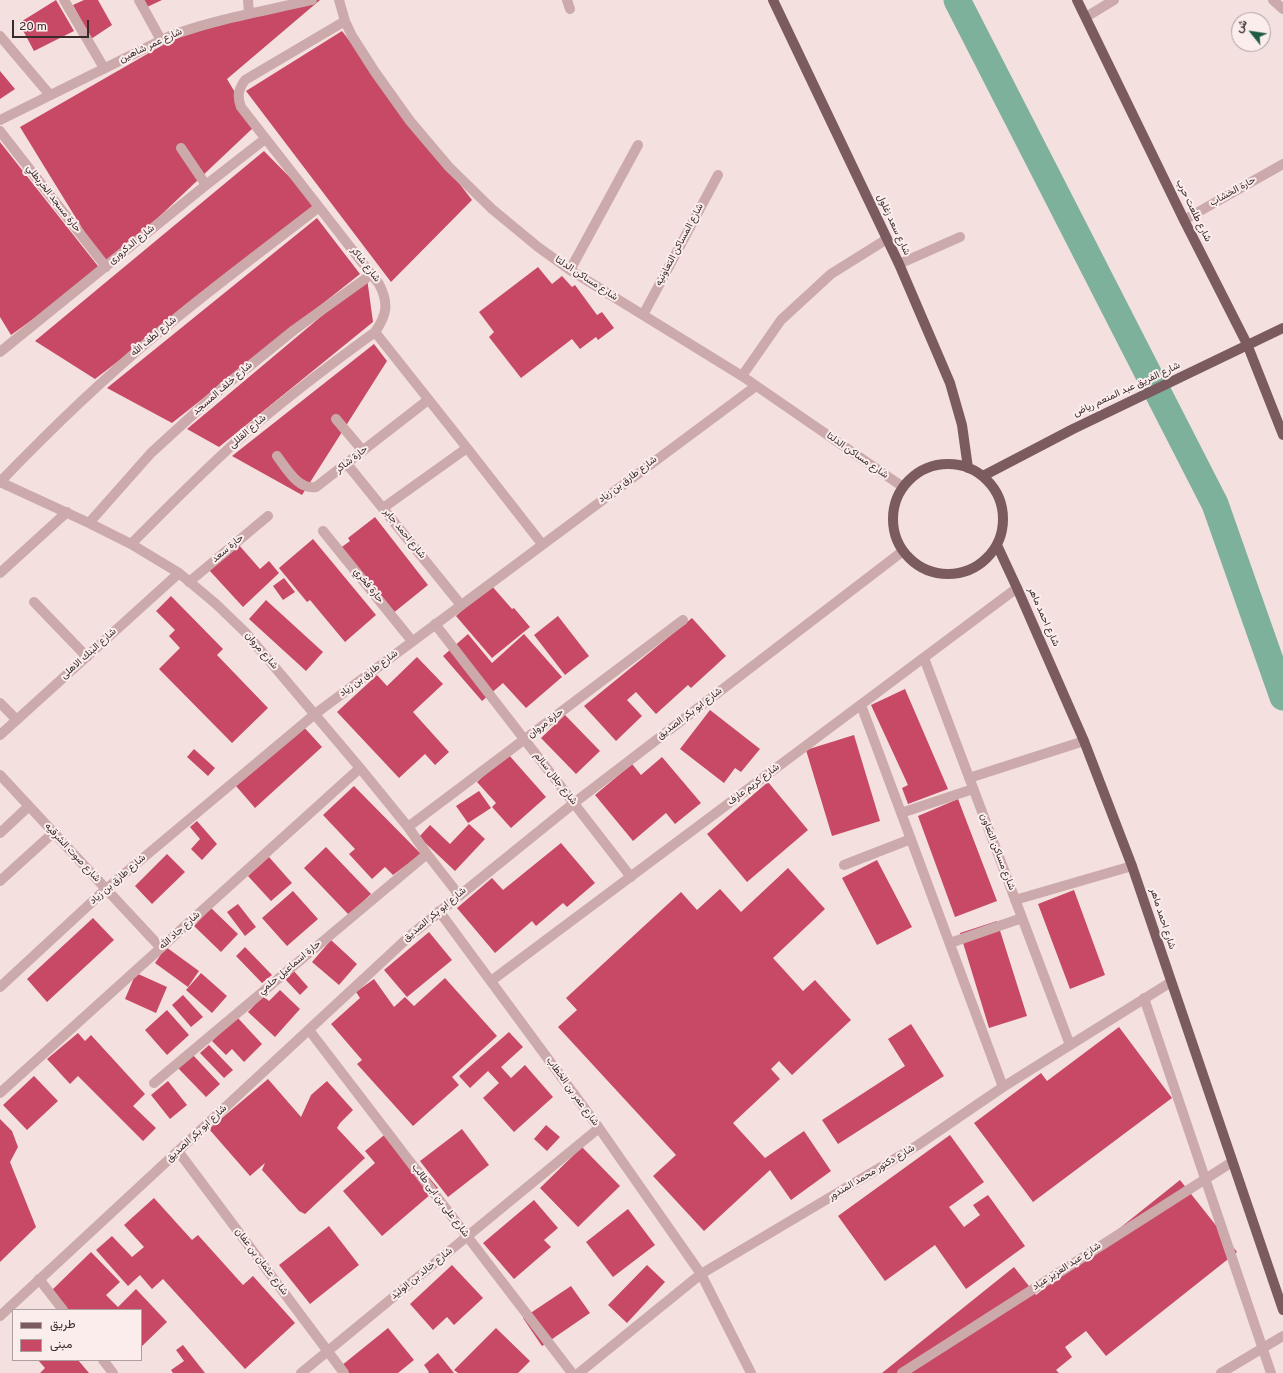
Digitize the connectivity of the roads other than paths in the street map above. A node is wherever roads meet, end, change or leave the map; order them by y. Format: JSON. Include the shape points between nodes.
{"nodes":[{"id":1,"x":64,"y":0,"type":"edge"},
{"id":2,"x":139,"y":0,"type":"edge"},
{"id":3,"x":248,"y":0,"type":"edge"},
{"id":4,"x":312,"y":0,"type":"edge"},
{"id":5,"x":339,"y":0,"type":"edge"},
{"id":6,"x":773,"y":0,"type":"edge"},
{"id":7,"x":1077,"y":0,"type":"edge"},
{"id":8,"x":1114,"y":0,"type":"edge"},
{"id":9,"x":1273,"y":0,"type":"edge"},
{"id":10,"x":1283,"y":9,"type":"edge"},
{"id":11,"x":249,"y":14,"type":"junction"},
{"id":12,"x":1086,"y":18,"type":"junction"},
{"id":13,"x":345,"y":21,"type":"junction"},
{"id":14,"x":0,"y":36,"type":"edge"},
{"id":15,"x":161,"y":40,"type":"junction"},
{"id":16,"x":104,"y":68,"type":"junction"},
{"id":17,"x":50,"y":95,"type":"junction"},
{"id":18,"x":0,"y":120,"type":"edge"},
{"id":19,"x":0,"y":131,"type":"edge"},
{"id":20,"x":265,"y":139,"type":"junction"},
{"id":21,"x":638,"y":145,"type":"dead end"},
{"id":22,"x":181,"y":148,"type":"dead end"},
{"id":23,"x":1283,"y":164,"type":"edge"},
{"id":24,"x":718,"y":175,"type":"dead end"},
{"id":25,"x":206,"y":185,"type":"junction"},
{"id":26,"x":319,"y":207,"type":"junction"},
{"id":27,"x":1184,"y":220,"type":"junction"},
{"id":28,"x":960,"y":238,"type":"dead end"},
{"id":29,"x":887,"y":239,"type":"junction"},
{"id":30,"x":899,"y":264,"type":"junction"},
{"id":31,"x":106,"y":267,"type":"junction"},
{"id":32,"x":570,"y":270,"type":"junction"},
{"id":33,"x":372,"y":274,"type":"junction"},
{"id":34,"x":643,"y":315,"type":"junction"},
{"id":35,"x":1283,"y":328,"type":"edge"},
{"id":36,"x":375,"y":332,"type":"junction"},
{"id":37,"x":1247,"y":344,"type":"junction"},
{"id":38,"x":0,"y":352,"type":"edge"},
{"id":39,"x":742,"y":376,"type":"junction"},
{"id":40,"x":756,"y":386,"type":"junction"},
{"id":41,"x":428,"y":400,"type":"junction"},
{"id":42,"x":336,"y":419,"type":"dead end"},
{"id":43,"x":1283,"y":435,"type":"edge"},
{"id":44,"x":467,"y":448,"type":"junction"},
{"id":45,"x":363,"y":452,"type":"junction"},
{"id":46,"x":277,"y":456,"type":"dead end"},
{"id":47,"x":347,"y":464,"type":"junction"},
{"id":48,"x":968,"y":468,"type":"junction"},
{"id":49,"x":983,"y":476,"type":"junction"},
{"id":50,"x":0,"y":482,"type":"edge"},
{"id":51,"x":903,"y":488,"type":"junction"},
{"id":52,"x":383,"y":508,"type":"junction"},
{"id":53,"x":67,"y":512,"type":"junction"},
{"id":54,"x":268,"y":516,"type":"dead end"},
{"id":55,"x":89,"y":523,"type":"junction"},
{"id":56,"x":323,"y":531,"type":"dead end"},
{"id":57,"x":132,"y":544,"type":"junction"},
{"id":58,"x":542,"y":544,"type":"junction"},
{"id":59,"x":997,"y":545,"type":"junction"},
{"id":60,"x":903,"y":551,"type":"junction"},
{"id":61,"x":0,"y":573,"type":"edge"},
{"id":62,"x":178,"y":573,"type":"junction"},
{"id":63,"x":188,"y":582,"type":"junction"},
{"id":64,"x":1017,"y":588,"type":"junction"},
{"id":65,"x":34,"y":602,"type":"dead end"},
{"id":66,"x":461,"y":605,"type":"junction"},
{"id":67,"x":684,"y":620,"type":"dead end"},
{"id":68,"x":435,"y":624,"type":"junction"},
{"id":69,"x":412,"y":642,"type":"junction"},
{"id":70,"x":87,"y":657,"type":"junction"},
{"id":71,"x":924,"y":658,"type":"junction"},
{"id":72,"x":0,"y":703,"type":"edge"},
{"id":73,"x":862,"y":705,"type":"junction"},
{"id":74,"x":315,"y":714,"type":"junction"},
{"id":75,"x":17,"y":720,"type":"junction"},
{"id":76,"x":0,"y":735,"type":"edge"},
{"id":77,"x":525,"y":739,"type":"junction"},
{"id":78,"x":1084,"y":741,"type":"junction"},
{"id":79,"x":360,"y":768,"type":"junction"},
{"id":80,"x":0,"y":775,"type":"edge"},
{"id":81,"x":969,"y":778,"type":"junction"},
{"id":82,"x":973,"y":788,"type":"junction"},
{"id":83,"x":574,"y":803,"type":"junction"},
{"id":84,"x":29,"y":806,"type":"junction"},
{"id":85,"x":901,"y":813,"type":"junction"},
{"id":86,"x":408,"y":828,"type":"junction"},
{"id":87,"x":0,"y":833,"type":"edge"},
{"id":88,"x":53,"y":833,"type":"junction"},
{"id":89,"x":911,"y":839,"type":"junction"},
{"id":90,"x":427,"y":854,"type":"junction"},
{"id":91,"x":844,"y":865,"type":"dead end"},
{"id":92,"x":1132,"y":866,"type":"junction"},
{"id":93,"x":631,"y":876,"type":"junction"},
{"id":94,"x":0,"y":881,"type":"edge"},
{"id":95,"x":106,"y":889,"type":"junction"},
{"id":96,"x":459,"y":895,"type":"junction"},
{"id":97,"x":1015,"y":900,"type":"junction"},
{"id":98,"x":439,"y":911,"type":"junction"},
{"id":99,"x":1022,"y":918,"type":"junction"},
{"id":100,"x":950,"y":943,"type":"junction"},
{"id":101,"x":161,"y":948,"type":"junction"},
{"id":102,"x":491,"y":981,"type":"junction"},
{"id":103,"x":1171,"y":982,"type":"junction"},
{"id":104,"x":0,"y":986,"type":"edge"},
{"id":105,"x":1144,"y":998,"type":"junction"},
{"id":106,"x":309,"y":1030,"type":"junction"},
{"id":107,"x":1070,"y":1045,"type":"junction"},
{"id":108,"x":154,"y":1083,"type":"dead end"},
{"id":109,"x":1003,"y":1087,"type":"junction"},
{"id":110,"x":0,"y":1093,"type":"edge"},
{"id":111,"x":599,"y":1128,"type":"junction"},
{"id":112,"x":178,"y":1151,"type":"junction"},
{"id":113,"x":1232,"y":1162,"type":"junction"},
{"id":114,"x":1205,"y":1179,"type":"junction"},
{"id":115,"x":467,"y":1236,"type":"junction"},
{"id":116,"x":701,"y":1274,"type":"junction"},
{"id":117,"x":39,"y":1279,"type":"junction"},
{"id":118,"x":62,"y":1309,"type":"edge"},
{"id":119,"x":1283,"y":1310,"type":"edge"},
{"id":120,"x":0,"y":1316,"type":"edge"},
{"id":121,"x":1283,"y":1336,"type":"edge"},
{"id":122,"x":1262,"y":1348,"type":"junction"},
{"id":123,"x":328,"y":1351,"type":"junction"},
{"id":124,"x":103,"y":1361,"type":"edge"},
{"id":125,"x":113,"y":1373,"type":"edge"},
{"id":126,"x":301,"y":1373,"type":"edge"},
{"id":127,"x":344,"y":1373,"type":"edge"},
{"id":128,"x":572,"y":1373,"type":"edge"},
{"id":129,"x":580,"y":1373,"type":"edge"},
{"id":130,"x":751,"y":1373,"type":"edge"},
{"id":131,"x":902,"y":1373,"type":"edge"},
{"id":132,"x":1220,"y":1373,"type":"edge"},
{"id":133,"x":1271,"y":1373,"type":"edge"}],
"edges":[{"from":1,"to":16,"type":"street"},
{"from":2,"to":15,"type":"street"},
{"from":3,"to":11,"type":"street"},
{"from":4,"to":11,"type":"street","name":"شارع عمر شاهين"},
{"from":5,"to":13,"type":"street","name":"شارع مساكن الدلتا"},
{"from":6,"to":29,"type":"main road","name":"شارع سعد زغلول"},
{"from":7,"to":12,"type":"main road","name":"شارع طلعت حرب"},
{"from":8,"to":12,"type":"street"},
{"from":9,"to":10,"type":"street"},
{"from":11,"to":15,"type":"street","name":"شارع عمر شاهين","via":[[196,26]]},
{"from":12,"to":27,"type":"main road","name":"شارع طلعت حرب"},
{"from":13,"to":20,"type":"street","name":"شارع شاكر","via":[[245,80],[240,86],[240,107]]},
{"from":13,"to":32,"type":"street","name":"شارع مساكن الدلتا","via":[[375,72],[410,121],[449,167],[492,209]]},
{"from":14,"to":17,"type":"street"},
{"from":15,"to":16,"type":"street","name":"شارع عمر شاهين"},
{"from":16,"to":17,"type":"street","name":"شارع عمر شاهين"},
{"from":17,"to":18,"type":"street","name":"شارع عمر شاهين"},
{"from":19,"to":31,"type":"street","name":"حارة مسجد الخربطلي"},
{"from":20,"to":25,"type":"street","name":"شارع الدكرورى"},
{"from":20,"to":26,"type":"street","name":"شارع شاكر"},
{"from":21,"to":32,"type":"street"},
{"from":22,"to":25,"type":"street"},
{"from":23,"to":27,"type":"street","name":"حارة الخشاب"},
{"from":24,"to":34,"type":"street","name":"شارع المساكن التعاونيه"},
{"from":25,"to":31,"type":"street","name":"شارع الدكرورى"},
{"from":26,"to":33,"type":"street","name":"شارع شاكر"},
{"from":26,"to":50,"type":"street","name":"شارع لطف الله","via":[[156,335],[50,430]]},
{"from":27,"to":37,"type":"main road","name":"شارع طلعت حرب"},
{"from":28,"to":30,"type":"street"},
{"from":29,"to":30,"type":"main road","name":"شارع سعد زغلول"},
{"from":29,"to":39,"type":"street","via":[[831,274],[787,315]]},
{"from":30,"to":48,"type":"main road","name":"شارع سعد زغلول","via":[[950,383],[962,425]]},
{"from":31,"to":38,"type":"street","name":"شارع الدكرورى"},
{"from":32,"to":34,"type":"street","name":"شارع مساكن الدلتا"},
{"from":33,"to":36,"type":"street","name":"شارع شاكر","via":[[380,284],[386,300],[384,317]]},
{"from":33,"to":55,"type":"street","name":"شارع خلف المسجد","via":[[294,330],[221,389],[151,453]]},
{"from":34,"to":39,"type":"street","name":"شارع مساكن الدلتا"},
{"from":35,"to":37,"type":"main road","name":"شارع الفريق عبد المنعم رياض"},
{"from":36,"to":41,"type":"street"},
{"from":36,"to":57,"type":"street","name":"شارع القللى","via":[[310,380],[248,432],[188,486]]},
{"from":37,"to":43,"type":"main road","name":"شارع طلعت حرب"},
{"from":37,"to":49,"type":"main road","name":"شارع الفريق عبد المنعم رياض"},
{"from":39,"to":40,"type":"street","name":"شارع مساكن الدلتا"},
{"from":40,"to":51,"type":"street","name":"شارع مساكن الدلتا"},
{"from":40,"to":58,"type":"street","name":"شارع طارق بن زياد"},
{"from":41,"to":44,"type":"street"},
{"from":41,"to":45,"type":"street","name":"حارة شاكر"},
{"from":42,"to":45,"type":"street"},
{"from":44,"to":52,"type":"street"},
{"from":44,"to":58,"type":"street"},
{"from":45,"to":47,"type":"street","name":"حارة شاكر"},
{"from":46,"to":47,"type":"street","name":"حارة شاكر","via":[[299,484],[310,488],[321,484]]},
{"from":47,"to":52,"type":"street","name":"شارع احمد جابر"},
{"from":48,"to":49,"type":"main road"},
{"from":48,"to":51,"type":"main road","via":[[951,464],[932,466],[916,474]]},
{"from":49,"to":59,"type":"main road","via":[[995,490],[1002,508],[1002,527]]},
{"from":50,"to":53,"type":"street","name":"شارع مروان"},
{"from":51,"to":60,"type":"main road","via":[[895,503],[893,520],[895,536]]},
{"from":52,"to":66,"type":"street","name":"شارع احمد جابر"},
{"from":53,"to":55,"type":"street","name":"شارع مروان"},
{"from":53,"to":61,"type":"street"},
{"from":54,"to":63,"type":"street","name":"حارة سعد"},
{"from":55,"to":57,"type":"street","name":"شارع مروان"},
{"from":56,"to":69,"type":"street","name":"حارة فخري"},
{"from":57,"to":62,"type":"street","name":"شارع مروان"},
{"from":58,"to":66,"type":"street","name":"شارع طارق بن زياد"},
{"from":59,"to":60,"type":"main road","via":[[985,559],[969,570],[952,574],[933,572],[916,564]]},
{"from":59,"to":64,"type":"main road","name":"شارع احمد ماهر"},
{"from":60,"to":83,"type":"street","name":"شارع ابو بكر الصديق"},
{"from":62,"to":63,"type":"street","name":"شارع مروان"},
{"from":62,"to":70,"type":"street","name":"شارع البنك الاهلى"},
{"from":63,"to":74,"type":"street","name":"شارع مروان","via":[[245,632]]},
{"from":64,"to":71,"type":"street","name":"شارع كريم عارف"},
{"from":64,"to":78,"type":"main road","name":"شارع احمد ماهر"},
{"from":65,"to":70,"type":"street"},
{"from":66,"to":68,"type":"street","name":"شارع طارق بن زياد"},
{"from":67,"to":77,"type":"street","name":"حارة مروان"},
{"from":68,"to":69,"type":"street","name":"شارع طارق بن زياد"},
{"from":68,"to":77,"type":"street","name":"شارع جلال سالم"},
{"from":69,"to":74,"type":"street","name":"شارع طارق بن زياد"},
{"from":70,"to":75,"type":"street","name":"شارع البنك الاهلى"},
{"from":71,"to":73,"type":"street","name":"شارع كريم عارف"},
{"from":71,"to":81,"type":"street","name":"شارع مساكن التعاون"},
{"from":72,"to":75,"type":"street"},
{"from":73,"to":85,"type":"street"},
{"from":73,"to":93,"type":"street","name":"شارع كريم عارف"},
{"from":74,"to":79,"type":"street","name":"شارع مروان"},
{"from":74,"to":95,"type":"street","name":"شارع طارق بن زياد"},
{"from":75,"to":76,"type":"street","name":"شارع البنك الاهلى"},
{"from":77,"to":83,"type":"street","name":"شارع جلال سالم"},
{"from":77,"to":86,"type":"street","name":"حارة مروان"},
{"from":78,"to":81,"type":"street"},
{"from":78,"to":92,"type":"main road","name":"شارع احمد ماهر"},
{"from":79,"to":86,"type":"street","name":"شارع مروان"},
{"from":79,"to":101,"type":"street","name":"شارع جاد الله"},
{"from":80,"to":84,"type":"street","name":"شارع صوت الشرقيه"},
{"from":81,"to":82,"type":"street","name":"شارع مساكن التعاون"},
{"from":82,"to":85,"type":"street"},
{"from":82,"to":97,"type":"street","name":"شارع مساكن التعاون"},
{"from":83,"to":93,"type":"street","name":"شارع جلال سالم"},
{"from":83,"to":96,"type":"street","name":"شارع ابو بكر الصديق"},
{"from":84,"to":87,"type":"street"},
{"from":84,"to":88,"type":"street","name":"شارع صوت الشرقيه"},
{"from":85,"to":89,"type":"street"},
{"from":86,"to":90,"type":"street","name":"شارع مروان"},
{"from":88,"to":94,"type":"street"},
{"from":88,"to":95,"type":"street","name":"شارع صوت الشرقيه"},
{"from":89,"to":91,"type":"street"},
{"from":89,"to":100,"type":"street"},
{"from":90,"to":96,"type":"street","name":"شارع مروان"},
{"from":90,"to":108,"type":"street","name":"حارة اسماعيل حلمي"},
{"from":92,"to":97,"type":"street"},
{"from":92,"to":103,"type":"main road","name":"شارع احمد ماهر"},
{"from":93,"to":102,"type":"street","name":"شارع كريم عارف"},
{"from":95,"to":101,"type":"street","name":"شارع صوت الشرقيه"},
{"from":95,"to":104,"type":"street","name":"شارع طارق بن زياد"},
{"from":96,"to":98,"type":"street","name":"شارع ابو بكر الصديق"},
{"from":97,"to":99,"type":"street","name":"شارع مساكن التعاون"},
{"from":98,"to":102,"type":"street","name":"شارع عمر بن الخطاب"},
{"from":98,"to":106,"type":"street","name":"شارع ابو بكر الصديق"},
{"from":99,"to":100,"type":"street"},
{"from":99,"to":107,"type":"street","name":"شارع مساكن التعاون"},
{"from":100,"to":109,"type":"street"},
{"from":101,"to":110,"type":"street","name":"شارع جاد الله"},
{"from":102,"to":111,"type":"street","name":"شارع عمر بن الخطاب"},
{"from":103,"to":105,"type":"street","name":"شارع دكتور محمد المندور"},
{"from":103,"to":113,"type":"main road","name":"شارع احمد ماهر"},
{"from":105,"to":107,"type":"street","name":"شارع دكتور محمد المندور"},
{"from":105,"to":114,"type":"street"},
{"from":106,"to":112,"type":"street","name":"شارع ابو بكر الصديق"},
{"from":106,"to":115,"type":"street","name":"شارع على بن ابى طالب"},
{"from":107,"to":109,"type":"street","name":"شارع دكتور محمد المندور"},
{"from":109,"to":116,"type":"street","name":"شارع دكتور محمد المندور","via":[[918,1145]]},
{"from":111,"to":115,"type":"street","name":"شارع خالد بن الوليد"},
{"from":111,"to":116,"type":"street","name":"شارع عمر بن الخطاب"},
{"from":112,"to":117,"type":"street","name":"شارع ابو بكر الصديق"},
{"from":112,"to":123,"type":"street","name":"شارع عثمان بن عفان"},
{"from":113,"to":114,"type":"street","name":"شارع عبد العزيز عياد"},
{"from":113,"to":119,"type":"main road","name":"شارع احمد ماهر"},
{"from":114,"to":122,"type":"street"},
{"from":114,"to":131,"type":"street","name":"شارع عبد العزيز عياد"},
{"from":115,"to":123,"type":"street","name":"شارع خالد بن الوليد"},
{"from":115,"to":128,"type":"street","name":"شارع على بن ابى طالب"},
{"from":116,"to":129,"type":"street","name":"شارع دكتور محمد المندور"},
{"from":116,"to":130,"type":"street","name":"شارع عمر بن الخطاب"},
{"from":117,"to":118,"type":"street"},
{"from":117,"to":120,"type":"street","name":"شارع ابو بكر الصديق"},
{"from":121,"to":122,"type":"street"},
{"from":122,"to":132,"type":"street"},
{"from":122,"to":133,"type":"street"},
{"from":123,"to":126,"type":"street","name":"شارع خالد بن الوليد"},
{"from":123,"to":127,"type":"street","name":"شارع عثمان بن عفان"},
{"from":124,"to":125,"type":"street"}]}
